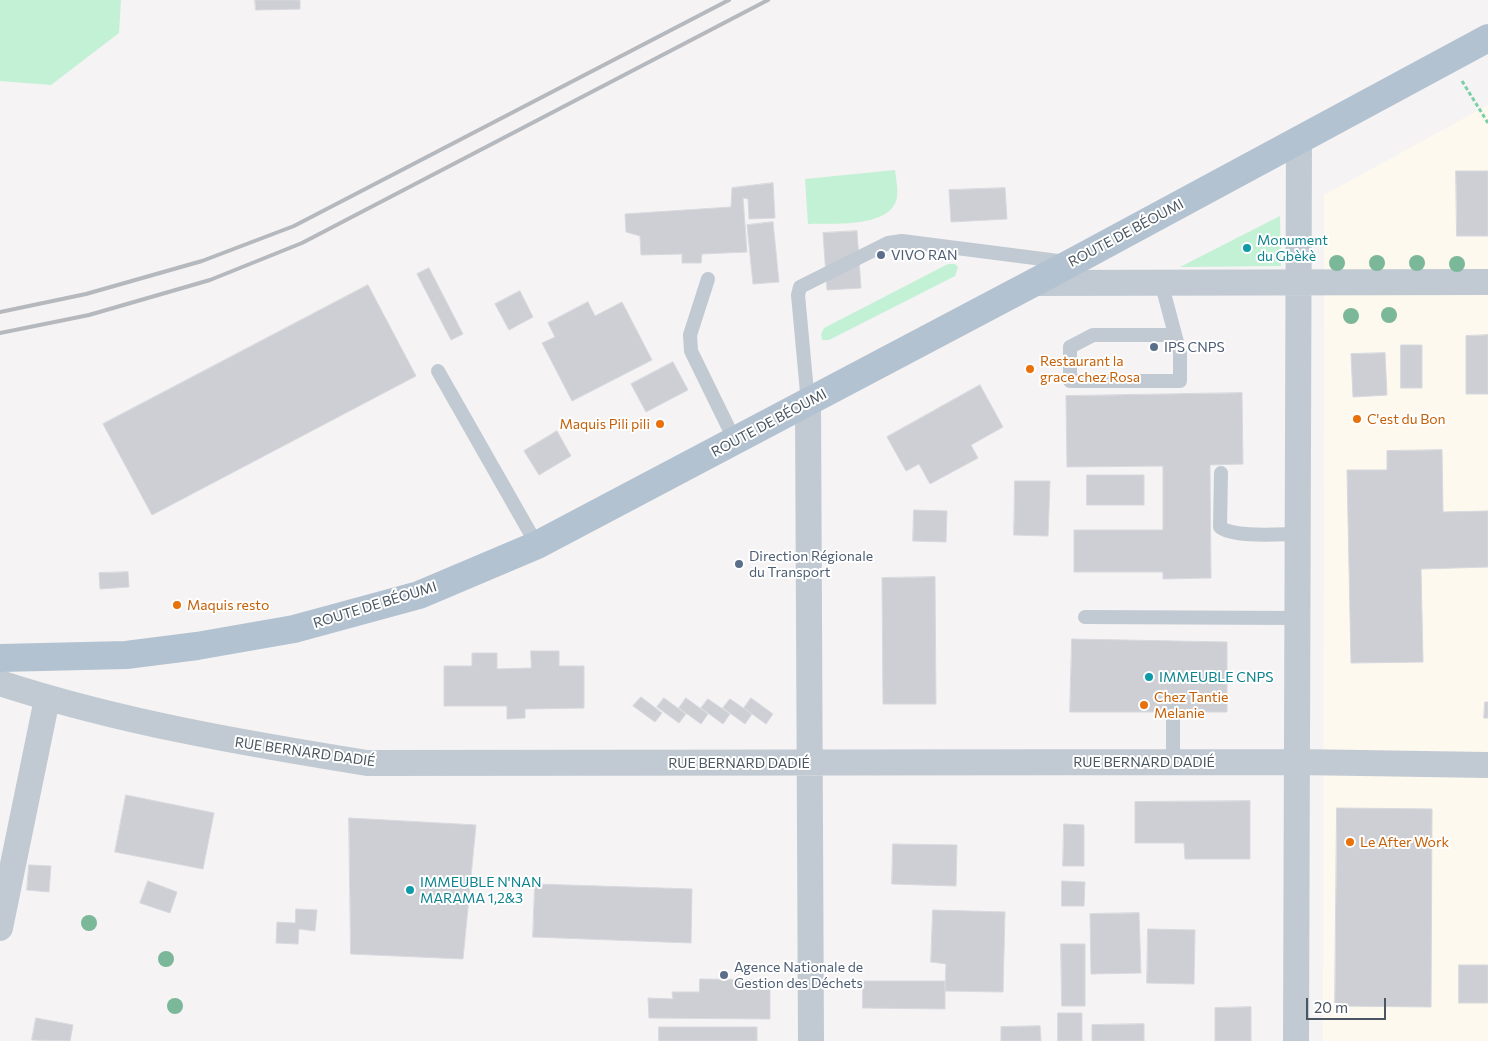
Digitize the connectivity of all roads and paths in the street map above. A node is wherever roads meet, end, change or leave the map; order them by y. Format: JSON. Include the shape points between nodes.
{"nodes":[{"id":1,"x":1488,"y":38,"type":"edge"},
{"id":2,"x":1449,"y":59,"type":"junction"},
{"id":3,"x":1488,"y":123,"type":"edge"},
{"id":4,"x":1299,"y":140,"type":"junction"},
{"id":5,"x":1071,"y":263,"type":"junction"},
{"id":6,"x":708,"y":279,"type":"dead end"},
{"id":7,"x":1161,"y":282,"type":"junction"},
{"id":8,"x":1298,"y":282,"type":"junction"},
{"id":9,"x":1488,"y":282,"type":"edge"},
{"id":10,"x":1032,"y":283,"type":"junction"},
{"id":11,"x":1175,"y":335,"type":"junction"},
{"id":12,"x":438,"y":371,"type":"dead end"},
{"id":13,"x":808,"y":402,"type":"junction"},
{"id":14,"x":735,"y":441,"type":"junction"},
{"id":15,"x":1221,"y":472,"type":"dead end"},
{"id":16,"x":1298,"y":534,"type":"junction"},
{"id":17,"x":537,"y":545,"type":"junction"},
{"id":18,"x":1085,"y":617,"type":"dead end"},
{"id":19,"x":1298,"y":618,"type":"junction"},
{"id":20,"x":0,"y":658,"type":"edge"},
{"id":21,"x":0,"y":683,"type":"edge"},
{"id":22,"x":47,"y":698,"type":"junction"},
{"id":23,"x":1173,"y":699,"type":"dead end"},
{"id":24,"x":1173,"y":762,"type":"junction"},
{"id":25,"x":1297,"y":762,"type":"junction"},
{"id":26,"x":810,"y":763,"type":"junction"},
{"id":27,"x":1488,"y":765,"type":"edge"},
{"id":28,"x":0,"y":928,"type":"edge"},
{"id":29,"x":811,"y":1041,"type":"edge"},
{"id":30,"x":1296,"y":1041,"type":"edge"}],
"edges":[{"from":1,"to":2,"type":"main road","name":"ROUTE DE BÉOUMI"},
{"from":2,"to":3,"type":"path"},
{"from":2,"to":4,"type":"main road","name":"ROUTE DE BÉOUMI"},
{"from":4,"to":5,"type":"main road","name":"ROUTE DE BÉOUMI"},
{"from":4,"to":8,"type":"street"},
{"from":5,"to":10,"type":"main road","name":"ROUTE DE BÉOUMI"},
{"from":5,"to":13,"type":"lane","via":[[902,241],[888,243],[800,287],[798,295]]},
{"from":6,"to":14,"type":"lane","via":[[690,335],[691,351]]},
{"from":7,"to":8,"type":"street"},
{"from":7,"to":10,"type":"street"},
{"from":7,"to":11,"type":"lane"},
{"from":8,"to":9,"type":"street"},
{"from":8,"to":16,"type":"street"},
{"from":10,"to":13,"type":"main road","name":"ROUTE DE BÉOUMI"},
{"from":11,"to":11,"type":"lane","via":[[1093,335],[1070,348],[1070,381],[1180,381],[1180,353]]},
{"from":12,"to":17,"type":"lane"},
{"from":13,"to":14,"type":"main road","name":"ROUTE DE BÉOUMI"},
{"from":13,"to":26,"type":"street"},
{"from":14,"to":17,"type":"main road","name":"ROUTE DE BÉOUMI"},
{"from":15,"to":16,"type":"lane","via":[[1220,527],[1251,534]]},
{"from":16,"to":19,"type":"street"},
{"from":17,"to":20,"type":"main road","name":"ROUTE DE BÉOUMI","via":[[420,595],[294,629],[126,655]]},
{"from":18,"to":19,"type":"lane"},
{"from":19,"to":25,"type":"street"},
{"from":21,"to":22,"type":"street","name":"RUE BERNARD DADIÉ"},
{"from":22,"to":26,"type":"street","name":"RUE BERNARD DADIÉ","via":[[220,739],[367,763]]},
{"from":22,"to":28,"type":"street"},
{"from":23,"to":24,"type":"lane"},
{"from":24,"to":25,"type":"street","name":"RUE BERNARD DADIÉ"},
{"from":24,"to":26,"type":"street","name":"RUE BERNARD DADIÉ"},
{"from":25,"to":27,"type":"street","name":"RUE BERNARD DADIÉ"},
{"from":25,"to":30,"type":"street"},
{"from":26,"to":29,"type":"street"}]}
